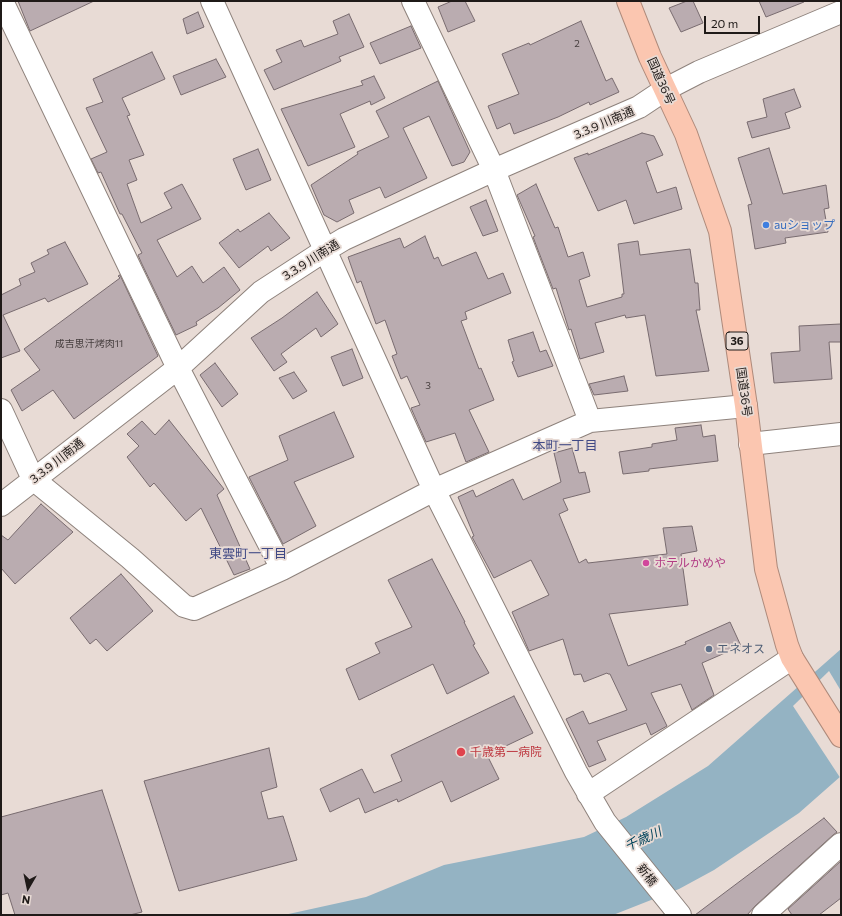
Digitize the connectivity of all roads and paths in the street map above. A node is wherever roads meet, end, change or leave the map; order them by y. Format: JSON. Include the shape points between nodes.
{"nodes":[{"id":1,"x":2,"y":1,"type":"edge"},
{"id":2,"x":212,"y":1,"type":"edge"},
{"id":3,"x":413,"y":1,"type":"edge"},
{"id":4,"x":628,"y":1,"type":"edge"},
{"id":5,"x":841,"y":12,"type":"edge"},
{"id":6,"x":666,"y":89,"type":"junction"},
{"id":7,"x":494,"y":170,"type":"junction"},
{"id":8,"x":324,"y":251,"type":"junction"},
{"id":9,"x":178,"y":368,"type":"junction"},
{"id":10,"x":746,"y":406,"type":"junction"},
{"id":11,"x":1,"y":410,"type":"edge"},
{"id":12,"x":590,"y":421,"type":"junction"},
{"id":13,"x":841,"y":434,"type":"edge"},
{"id":14,"x":750,"y":444,"type":"junction"},
{"id":15,"x":33,"y":479,"type":"junction"},
{"id":16,"x":434,"y":490,"type":"junction"},
{"id":17,"x":1,"y":504,"type":"edge"},
{"id":18,"x":282,"y":569,"type":"junction"},
{"id":19,"x":792,"y":658,"type":"junction"},
{"id":20,"x":841,"y":736,"type":"edge"},
{"id":21,"x":588,"y":794,"type":"junction"},
{"id":22,"x":841,"y":844,"type":"edge"},
{"id":23,"x":677,"y":912,"type":"edge"},
{"id":24,"x":763,"y":915,"type":"edge"}],
"edges":[{"from":1,"to":9,"type":"street"},
{"from":2,"to":8,"type":"street","name":"新橋"},
{"from":3,"to":7,"type":"street"},
{"from":4,"to":6,"type":"highway","name":"国道36号","number":"36"},
{"from":5,"to":6,"type":"street","name":"3.3.9 川南通","via":[[699,72]]},
{"from":6,"to":7,"type":"street","name":"3.3.9 川南通","via":[[639,107]]},
{"from":6,"to":10,"type":"highway","name":"国道36号","number":"36","via":[[686,134],[720,231]]},
{"from":7,"to":8,"type":"street","name":"3.3.9 川南通","via":[[344,239]]},
{"from":7,"to":12,"type":"street"},
{"from":8,"to":9,"type":"street","name":"3.3.9 川南通","via":[[261,292]]},
{"from":8,"to":16,"type":"street","name":"新橋"},
{"from":9,"to":15,"type":"street","name":"3.3.9 川南通"},
{"from":9,"to":18,"type":"street"},
{"from":10,"to":12,"type":"street"},
{"from":10,"to":14,"type":"highway","name":"国道36号","number":"36"},
{"from":11,"to":15,"type":"street"},
{"from":12,"to":16,"type":"street"},
{"from":13,"to":14,"type":"street"},
{"from":14,"to":19,"type":"highway","name":"国道36号","number":"36","via":[[766,569]]},
{"from":15,"to":17,"type":"street","name":"3.3.9 川南通"},
{"from":15,"to":18,"type":"street","via":[[184,606],[194,609]]},
{"from":16,"to":18,"type":"street"},
{"from":16,"to":21,"type":"street","name":"新橋"},
{"from":19,"to":20,"type":"highway","name":"国道36号","number":"36"},
{"from":19,"to":21,"type":"street"},
{"from":21,"to":23,"type":"street","name":"新橋","via":[[606,822]]},
{"from":22,"to":24,"type":"street"}]}
